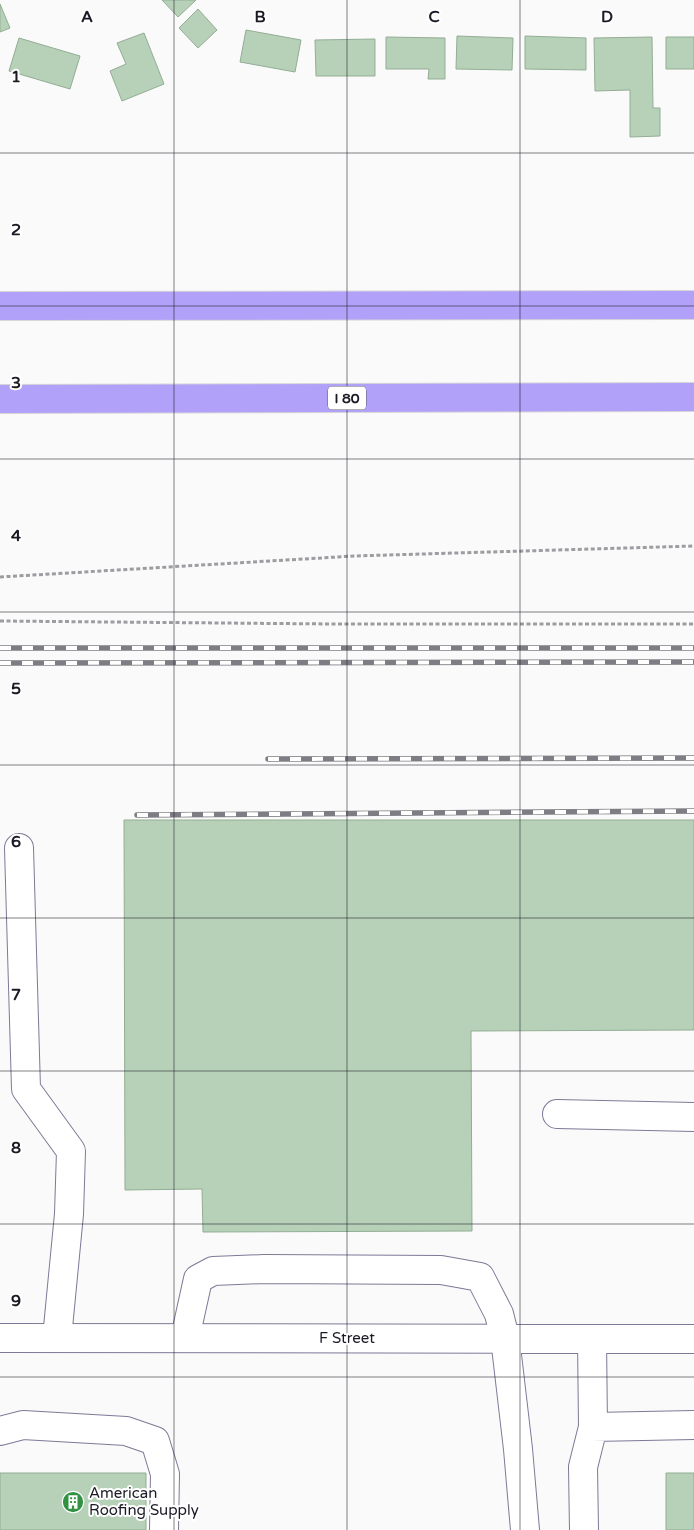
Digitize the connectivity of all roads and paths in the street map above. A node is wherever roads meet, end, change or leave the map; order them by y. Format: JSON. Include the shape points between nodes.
{"nodes":[{"id":1,"x":694,"y":305,"type":"edge"},
{"id":2,"x":0,"y":306,"type":"edge"},
{"id":3,"x":694,"y":398,"type":"edge"},
{"id":4,"x":0,"y":399,"type":"edge"},
{"id":5,"x":694,"y":546,"type":"edge"},
{"id":6,"x":0,"y":577,"type":"edge"},
{"id":7,"x":0,"y":620,"type":"edge"},
{"id":8,"x":694,"y":624,"type":"edge"},
{"id":9,"x":19,"y":848,"type":"dead end"},
{"id":10,"x":557,"y":1114,"type":"dead end"},
{"id":11,"x":694,"y":1117,"type":"edge"},
{"id":12,"x":0,"y":1338,"type":"edge"},
{"id":13,"x":57,"y":1338,"type":"junction"},
{"id":14,"x":185,"y":1338,"type":"junction"},
{"id":15,"x":505,"y":1338,"type":"junction"},
{"id":16,"x":592,"y":1339,"type":"junction"},
{"id":17,"x":694,"y":1340,"type":"edge"},
{"id":18,"x":694,"y":1425,"type":"edge"},
{"id":19,"x":593,"y":1427,"type":"junction"},
{"id":20,"x":0,"y":1431,"type":"edge"},
{"id":21,"x":164,"y":1530,"type":"edge"},
{"id":22,"x":525,"y":1530,"type":"edge"},
{"id":23,"x":584,"y":1530,"type":"edge"}],
"edges":[{"from":1,"to":2,"type":"highway"},
{"from":3,"to":4,"type":"highway","number":"I 80"},
{"from":5,"to":6,"type":"path","via":[[354,556]]},
{"from":7,"to":8,"type":"path"},
{"from":9,"to":13,"type":"street","via":[[26,1089],[71,1151],[69,1214]]},
{"from":10,"to":11,"type":"street"},
{"from":12,"to":13,"type":"street","name":"F Street"},
{"from":13,"to":14,"type":"street","name":"F Street"},
{"from":14,"to":15,"type":"street","name":"F Street"},
{"from":14,"to":15,"type":"street","via":[[198,1279],[213,1271],[320,1269],[441,1270],[480,1277],[499,1314]]},
{"from":15,"to":16,"type":"street","name":"F Street"},
{"from":15,"to":22,"type":"street"},
{"from":16,"to":17,"type":"street","name":"F Street"},
{"from":16,"to":19,"type":"street"},
{"from":18,"to":19,"type":"street"},
{"from":19,"to":23,"type":"street","via":[[583,1467]]},
{"from":20,"to":21,"type":"street","via":[[23,1425],[126,1431],[155,1441],[165,1474]]}]}
